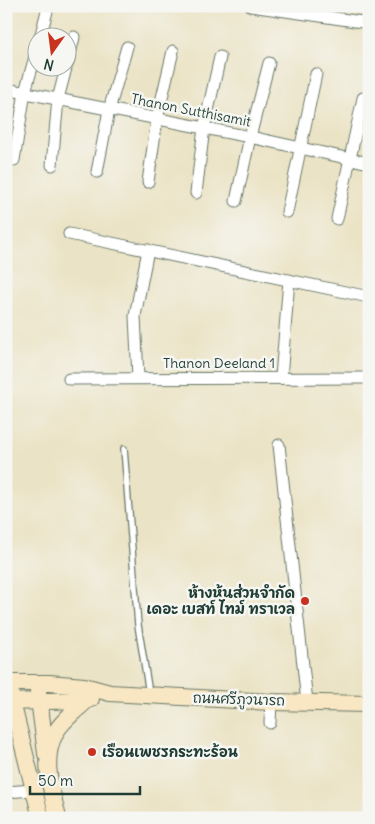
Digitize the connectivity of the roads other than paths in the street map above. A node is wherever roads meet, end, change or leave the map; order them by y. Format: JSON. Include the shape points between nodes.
{"nodes":[{"id":1,"x":251,"y":6,"type":"edge"},
{"id":2,"x":47,"y":11,"type":"dead end"},
{"id":3,"x":369,"y":23,"type":"edge"},
{"id":4,"x":43,"y":28,"type":"edge"},
{"id":5,"x":127,"y":47,"type":"dead end"},
{"id":6,"x":173,"y":51,"type":"dead end"},
{"id":7,"x":220,"y":57,"type":"dead end"},
{"id":8,"x":269,"y":64,"type":"dead end"},
{"id":9,"x":316,"y":74,"type":"dead end"},
{"id":10,"x":29,"y":78,"type":"edge"},
{"id":11,"x":63,"y":78,"type":"edge"},
{"id":12,"x":6,"y":89,"type":"edge"},
{"id":13,"x":25,"y":92,"type":"junction"},
{"id":14,"x":363,"y":98,"type":"dead end"},
{"id":15,"x":58,"y":99,"type":"junction"},
{"id":16,"x":109,"y":110,"type":"junction"},
{"id":17,"x":157,"y":118,"type":"junction"},
{"id":18,"x":204,"y":128,"type":"junction"},
{"id":19,"x":250,"y":137,"type":"junction"},
{"id":20,"x":301,"y":148,"type":"junction"},
{"id":21,"x":350,"y":158,"type":"junction"},
{"id":22,"x":14,"y":160,"type":"dead end"},
{"id":23,"x":369,"y":163,"type":"edge"},
{"id":24,"x":52,"y":165,"type":"dead end"},
{"id":25,"x":97,"y":172,"type":"dead end"},
{"id":26,"x":148,"y":182,"type":"dead end"},
{"id":27,"x":196,"y":193,"type":"dead end"},
{"id":28,"x":236,"y":201,"type":"dead end"},
{"id":29,"x":287,"y":212,"type":"dead end"},
{"id":30,"x":337,"y":219,"type":"dead end"},
{"id":31,"x":69,"y":234,"type":"dead end"},
{"id":32,"x":148,"y":250,"type":"junction"},
{"id":33,"x":289,"y":280,"type":"junction"},
{"id":34,"x":369,"y":297,"type":"edge"},
{"id":35,"x":138,"y":378,"type":"junction"},
{"id":36,"x":281,"y":378,"type":"junction"},
{"id":37,"x":369,"y":378,"type":"edge"},
{"id":38,"x":69,"y":379,"type":"dead end"},
{"id":39,"x":278,"y":445,"type":"dead end"},
{"id":40,"x":124,"y":449,"type":"dead end"},
{"id":41,"x":8,"y":683,"type":"edge"},
{"id":42,"x":37,"y":683,"type":"junction"},
{"id":43,"x":110,"y":693,"type":"junction"},
{"id":44,"x":149,"y":695,"type":"junction"},
{"id":45,"x":87,"y":700,"type":"junction"},
{"id":46,"x":38,"y":701,"type":"junction"},
{"id":47,"x":9,"y":702,"type":"edge"},
{"id":48,"x":271,"y":702,"type":"junction"},
{"id":49,"x":307,"y":702,"type":"junction"},
{"id":50,"x":369,"y":704,"type":"edge"},
{"id":51,"x":270,"y":723,"type":"dead end"},
{"id":52,"x":6,"y":726,"type":"edge"},
{"id":53,"x":48,"y":768,"type":"junction"},
{"id":54,"x":31,"y":782,"type":"junction"},
{"id":55,"x":6,"y":792,"type":"edge"},
{"id":56,"x":41,"y":818,"type":"edge"},
{"id":57,"x":58,"y":818,"type":"edge"}],
"edges":[{"from":1,"to":3,"type":"street"},
{"from":2,"to":4,"type":"street"},
{"from":5,"to":16,"type":"street"},
{"from":6,"to":17,"type":"street"},
{"from":7,"to":18,"type":"street"},
{"from":8,"to":19,"type":"street"},
{"from":9,"to":20,"type":"street"},
{"from":10,"to":13,"type":"street"},
{"from":11,"to":15,"type":"street"},
{"from":12,"to":13,"type":"street","name":"Thanon Sutthisamit"},
{"from":13,"to":15,"type":"street","name":"Thanon Sutthisamit"},
{"from":13,"to":22,"type":"street"},
{"from":14,"to":21,"type":"street"},
{"from":15,"to":16,"type":"street","name":"Thanon Sutthisamit"},
{"from":15,"to":24,"type":"street"},
{"from":16,"to":17,"type":"street","name":"Thanon Sutthisamit"},
{"from":16,"to":25,"type":"street"},
{"from":17,"to":18,"type":"street","name":"Thanon Sutthisamit"},
{"from":17,"to":26,"type":"street"},
{"from":18,"to":19,"type":"street","name":"Thanon Sutthisamit"},
{"from":18,"to":27,"type":"street"},
{"from":19,"to":20,"type":"street","name":"Thanon Sutthisamit"},
{"from":19,"to":28,"type":"street"},
{"from":20,"to":21,"type":"street","name":"Thanon Sutthisamit"},
{"from":20,"to":29,"type":"street"},
{"from":21,"to":23,"type":"street","name":"Thanon Sutthisamit"},
{"from":21,"to":30,"type":"street"},
{"from":31,"to":32,"type":"street"},
{"from":32,"to":33,"type":"street"},
{"from":32,"to":35,"type":"street","via":[[135,316]]},
{"from":33,"to":34,"type":"street"},
{"from":33,"to":36,"type":"street"},
{"from":35,"to":36,"type":"street","name":"Thanon Deeland 1"},
{"from":35,"to":38,"type":"street","name":"Thanon Deeland 1"},
{"from":36,"to":37,"type":"street","name":"Thanon Deeland 1"},
{"from":39,"to":49,"type":"street"},
{"from":40,"to":44,"type":"lane","via":[[138,625]]},
{"from":41,"to":42,"type":"main road","name":"ถนนศรีภูวนารถ"},
{"from":41,"to":47,"type":"main road"},
{"from":42,"to":43,"type":"main road","name":"ถนนศรีภูวนารถ","via":[[84,686]]},
{"from":42,"to":46,"type":"main road"},
{"from":43,"to":44,"type":"main road","name":"ถนนศรีภูวนารถ"},
{"from":43,"to":45,"type":"main road","name":"ถนนศรีภูวนารถ"},
{"from":44,"to":48,"type":"main road","name":"ถนนศรีภูวนารถ"},
{"from":45,"to":46,"type":"main road","name":"ถนนศรีภูวนารถ"},
{"from":45,"to":53,"type":"main road","via":[[55,733]]},
{"from":46,"to":47,"type":"main road","name":"ถนนศรีภูวนารถ"},
{"from":46,"to":53,"type":"main road"},
{"from":47,"to":54,"type":"main road"},
{"from":48,"to":49,"type":"main road","name":"ถนนศรีภูวนารถ"},
{"from":48,"to":51,"type":"street"},
{"from":49,"to":50,"type":"main road","name":"ถนนศรีภูวนารถ"},
{"from":52,"to":54,"type":"main road"},
{"from":53,"to":57,"type":"main road"},
{"from":54,"to":55,"type":"street"},
{"from":54,"to":56,"type":"main road"}]}
